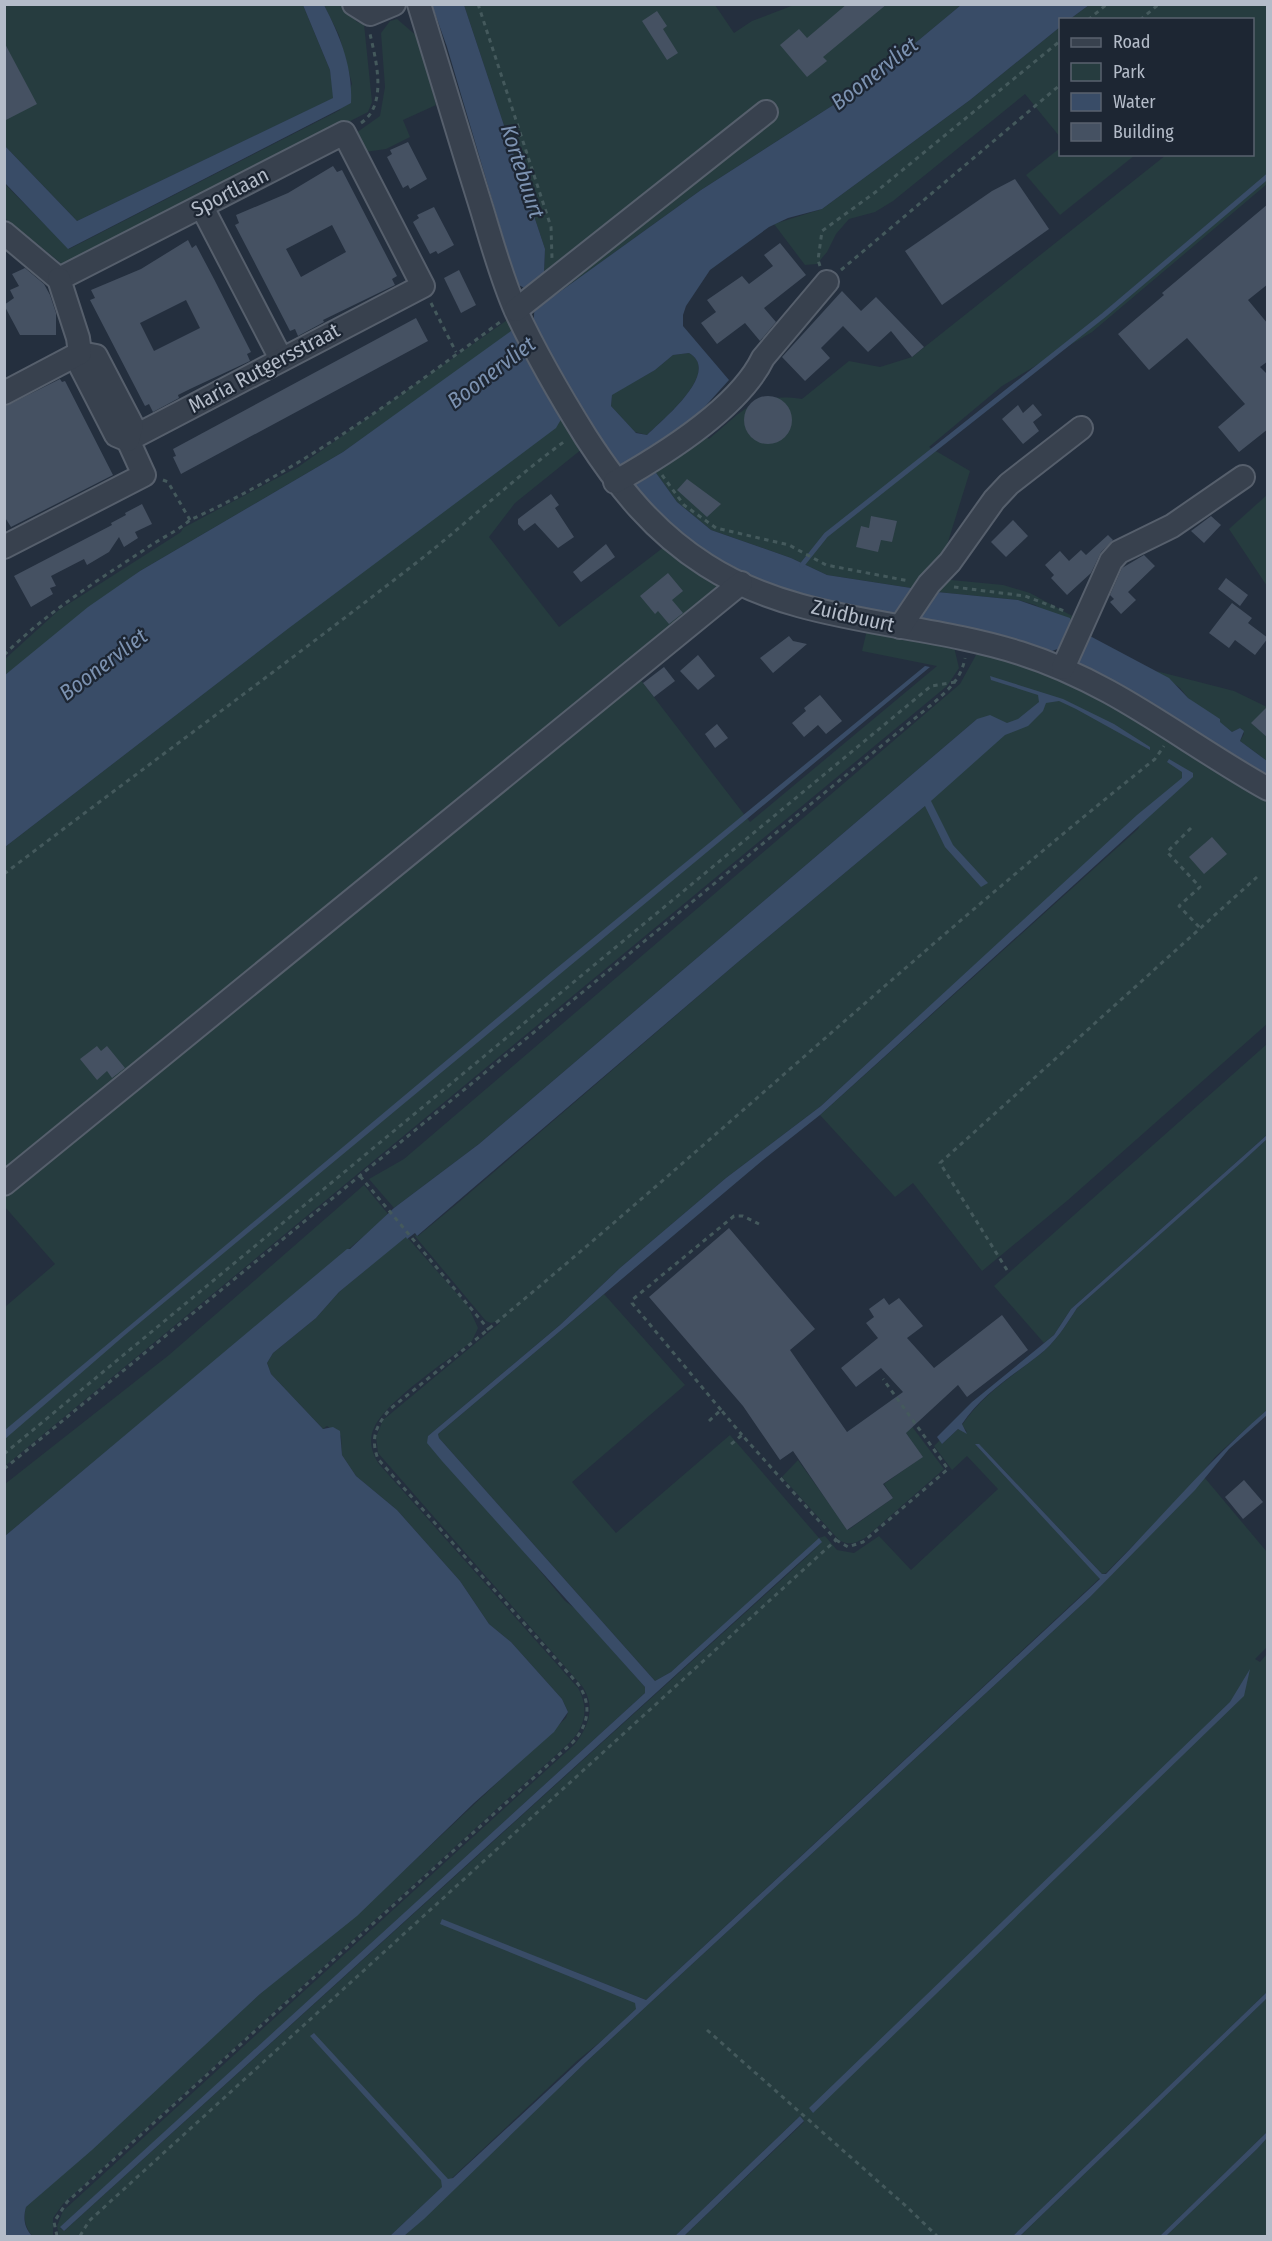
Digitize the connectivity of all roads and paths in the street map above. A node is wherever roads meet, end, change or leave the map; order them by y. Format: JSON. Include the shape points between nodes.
{"nodes":[{"id":1,"x":394,"y":4,"type":"edge"},
{"id":2,"x":419,"y":4,"type":"edge"},
{"id":3,"x":478,"y":4,"type":"edge"},
{"id":4,"x":1107,"y":4,"type":"edge"},
{"id":5,"x":1159,"y":4,"type":"edge"},
{"id":6,"x":362,"y":9,"type":"edge"},
{"id":7,"x":1090,"y":18,"type":"edge"},
{"id":8,"x":1142,"y":18,"type":"edge"},
{"id":9,"x":1059,"y":42,"type":"edge"},
{"id":10,"x":1059,"y":86,"type":"edge"},
{"id":11,"x":766,"y":112,"type":"dead end"},
{"id":12,"x":344,"y":134,"type":"junction"},
{"id":13,"x":202,"y":207,"type":"junction"},
{"id":14,"x":4,"y":233,"type":"edge"},
{"id":15,"x":59,"y":279,"type":"junction"},
{"id":16,"x":827,"y":282,"type":"junction"},
{"id":17,"x":536,"y":295,"type":"junction"},
{"id":18,"x":436,"y":313,"type":"dead end"},
{"id":19,"x":456,"y":352,"type":"junction"},
{"id":20,"x":80,"y":353,"type":"junction"},
{"id":21,"x":281,"y":359,"type":"junction"},
{"id":22,"x":4,"y":393,"type":"edge"},
{"id":23,"x":576,"y":421,"type":"junction"},
{"id":24,"x":1081,"y":428,"type":"dead end"},
{"id":25,"x":128,"y":440,"type":"junction"},
{"id":26,"x":636,"y":470,"type":"junction"},
{"id":27,"x":1243,"y":477,"type":"dead end"},
{"id":28,"x":168,"y":482,"type":"dead end"},
{"id":29,"x":190,"y":520,"type":"junction"},
{"id":30,"x":4,"y":548,"type":"edge"},
{"id":31,"x":741,"y":584,"type":"junction"},
{"id":32,"x":928,"y":586,"type":"junction"},
{"id":33,"x":903,"y":623,"type":"junction"},
{"id":34,"x":1081,"y":626,"type":"junction"},
{"id":35,"x":969,"y":640,"type":"junction"},
{"id":36,"x":4,"y":655,"type":"edge"},
{"id":37,"x":1067,"y":659,"type":"junction"},
{"id":38,"x":957,"y":682,"type":"junction"},
{"id":39,"x":1176,"y":731,"type":"junction"},
{"id":40,"x":1268,"y":789,"type":"edge"},
{"id":41,"x":1191,"y":828,"type":"dead end"},
{"id":42,"x":4,"y":874,"type":"edge"},
{"id":43,"x":1257,"y":878,"type":"dead end"},
{"id":44,"x":1200,"y":928,"type":"junction"},
{"id":45,"x":360,"y":1176,"type":"junction"},
{"id":46,"x":4,"y":1184,"type":"edge"},
{"id":47,"x":759,"y":1224,"type":"dead end"},
{"id":48,"x":1007,"y":1270,"type":"dead end"},
{"id":49,"x":489,"y":1330,"type":"junction"},
{"id":50,"x":883,"y":1379,"type":"dead end"},
{"id":51,"x":721,"y":1410,"type":"junction"},
{"id":52,"x":709,"y":1421,"type":"dead end"},
{"id":53,"x":742,"y":1435,"type":"junction"},
{"id":54,"x":729,"y":1446,"type":"dead end"},
{"id":55,"x":4,"y":1454,"type":"edge"},
{"id":56,"x":4,"y":1469,"type":"edge"},
{"id":57,"x":836,"y":1540,"type":"junction"},
{"id":58,"x":707,"y":2031,"type":"dead end"},
{"id":59,"x":57,"y":2236,"type":"edge"},
{"id":60,"x":80,"y":2236,"type":"edge"},
{"id":61,"x":937,"y":2236,"type":"edge"}],
"edges":[{"from":1,"to":6,"type":"street"},
{"from":2,"to":17,"type":"street"},
{"from":3,"to":17,"type":"path","via":[[551,226]]},
{"from":4,"to":7,"type":"path"},
{"from":5,"to":8,"type":"path"},
{"from":6,"to":12,"type":"path","via":[[378,92],[364,121]]},
{"from":9,"to":16,"type":"path","via":[[822,231],[818,260]]},
{"from":10,"to":16,"type":"path"},
{"from":11,"to":17,"type":"street"},
{"from":12,"to":13,"type":"street","name":"Sportlaan"},
{"from":12,"to":21,"type":"street","name":"Maria Rutgersstraat","via":[[423,286]]},
{"from":13,"to":15,"type":"street","name":"Sportlaan"},
{"from":13,"to":21,"type":"street"},
{"from":14,"to":15,"type":"street"},
{"from":15,"to":20,"type":"street"},
{"from":16,"to":26,"type":"street","via":[[740,390],[681,443]]},
{"from":17,"to":19,"type":"path"},
{"from":17,"to":23,"type":"street","name":"Zuidbuurt","via":[[527,332]]},
{"from":18,"to":19,"type":"path"},
{"from":19,"to":29,"type":"path","via":[[353,428]]},
{"from":20,"to":22,"type":"street"},
{"from":20,"to":25,"type":"street","via":[[80,366],[116,435]]},
{"from":21,"to":25,"type":"street","name":"Maria Rutgersstraat"},
{"from":23,"to":26,"type":"street","name":"Zuidbuurt"},
{"from":23,"to":42,"type":"path","via":[[545,455],[435,548]]},
{"from":24,"to":32,"type":"street","via":[[1002,492]]},
{"from":25,"to":30,"type":"street","via":[[144,475]]},
{"from":26,"to":31,"type":"street","name":"Zuidbuurt","via":[[636,507],[707,566]]},
{"from":26,"to":32,"type":"path","via":[[665,483],[684,505],[716,528],[789,545],[826,565]]},
{"from":27,"to":34,"type":"street","via":[[1172,526],[1119,552]]},
{"from":28,"to":29,"type":"path"},
{"from":29,"to":36,"type":"path","via":[[40,621]]},
{"from":31,"to":33,"type":"street","name":"Zuidbuurt","via":[[793,603]]},
{"from":31,"to":46,"type":"street"},
{"from":32,"to":33,"type":"street"},
{"from":32,"to":34,"type":"path","via":[[1025,596],[1067,612]]},
{"from":33,"to":35,"type":"street","name":"Zuidbuurt"},
{"from":34,"to":37,"type":"street"},
{"from":35,"to":37,"type":"street","name":"Zuidbuurt"},
{"from":35,"to":38,"type":"path"},
{"from":37,"to":39,"type":"street","name":"Zuidbuurt"},
{"from":38,"to":45,"type":"path"},
{"from":38,"to":55,"type":"path","via":[[932,686]]},
{"from":39,"to":40,"type":"street","name":"Zuidbuurt"},
{"from":39,"to":49,"type":"path","via":[[1155,759],[1066,831]]},
{"from":41,"to":44,"type":"path","via":[[1167,852],[1200,887],[1179,906]]},
{"from":43,"to":44,"type":"path"},
{"from":44,"to":48,"type":"path","via":[[940,1163]]},
{"from":45,"to":49,"type":"path"},
{"from":45,"to":56,"type":"path"},
{"from":47,"to":51,"type":"path","via":[[734,1216],[632,1300]]},
{"from":49,"to":59,"type":"path","via":[[390,1409],[376,1427],[375,1451],[378,1459],[579,1684],[587,1703],[584,1726],[556,1758],[67,2202],[54,2222]]},
{"from":50,"to":57,"type":"path","via":[[948,1469],[875,1534],[848,1547]]},
{"from":51,"to":52,"type":"path"},
{"from":51,"to":53,"type":"path"},
{"from":53,"to":54,"type":"path"},
{"from":53,"to":57,"type":"path"},
{"from":57,"to":60,"type":"path","via":[[89,2221]]},
{"from":58,"to":61,"type":"path"}]}
